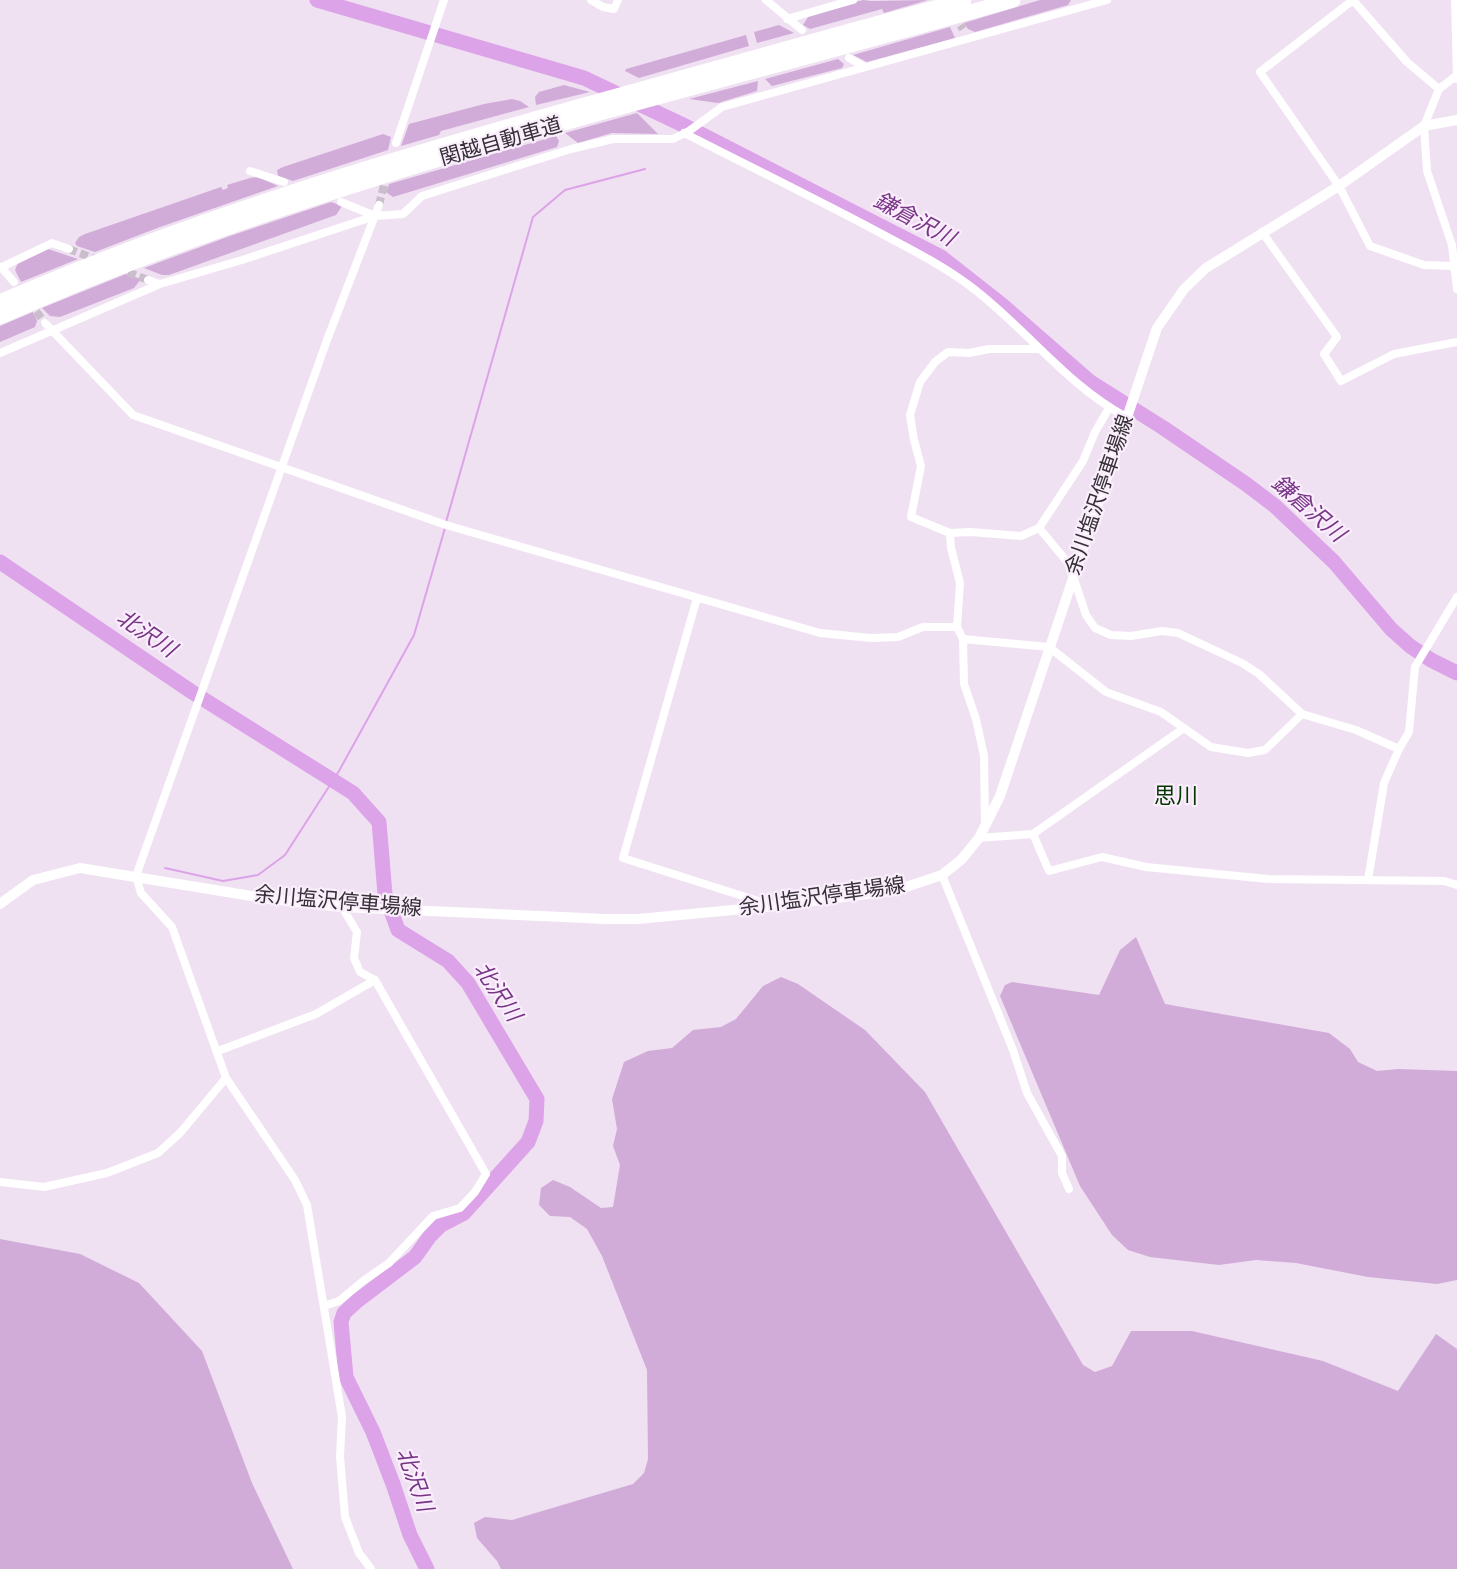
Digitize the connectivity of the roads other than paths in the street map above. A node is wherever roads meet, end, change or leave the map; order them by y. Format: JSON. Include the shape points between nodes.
{"nodes":[{"id":1,"x":444,"y":0,"type":"edge"},
{"id":2,"x":591,"y":0,"type":"edge"},
{"id":3,"x":618,"y":0,"type":"edge"},
{"id":4,"x":766,"y":0,"type":"edge"},
{"id":5,"x":854,"y":0,"type":"edge"},
{"id":6,"x":964,"y":0,"type":"edge"},
{"id":7,"x":1013,"y":0,"type":"edge"},
{"id":8,"x":1076,"y":0,"type":"edge"},
{"id":9,"x":1107,"y":0,"type":"edge"},
{"id":10,"x":1353,"y":0,"type":"edge"},
{"id":11,"x":1455,"y":0,"type":"edge"},
{"id":12,"x":1082,"y":8,"type":"junction"},
{"id":13,"x":786,"y":19,"type":"junction"},
{"id":14,"x":963,"y":29,"type":"tunnel mouth"},
{"id":15,"x":802,"y":30,"type":"dead end"},
{"id":16,"x":970,"y":39,"type":"junction"},
{"id":17,"x":849,"y":58,"type":"dead end"},
{"id":18,"x":1456,"y":63,"type":"edge"},
{"id":19,"x":865,"y":67,"type":"junction"},
{"id":20,"x":1456,"y":78,"type":"edge"},
{"id":21,"x":1440,"y":89,"type":"junction"},
{"id":22,"x":1457,"y":120,"type":"edge"},
{"id":23,"x":1424,"y":126,"type":"junction"},
{"id":24,"x":686,"y":132,"type":"junction"},
{"id":25,"x":396,"y":143,"type":"dead end"},
{"id":26,"x":250,"y":171,"type":"dead end"},
{"id":27,"x":284,"y":182,"type":"dead end"},
{"id":28,"x":1339,"y":186,"type":"junction"},
{"id":29,"x":340,"y":202,"type":"dead end"},
{"id":30,"x":379,"y":205,"type":"tunnel mouth"},
{"id":31,"x":375,"y":216,"type":"junction"},
{"id":32,"x":1262,"y":232,"type":"junction"},
{"id":33,"x":69,"y":249,"type":"tunnel mouth"},
{"id":34,"x":1454,"y":266,"type":"junction"},
{"id":35,"x":1,"y":267,"type":"edge"},
{"id":36,"x":148,"y":280,"type":"tunnel mouth"},
{"id":37,"x":14,"y":282,"type":"dead end"},
{"id":38,"x":160,"y":284,"type":"junction"},
{"id":39,"x":1457,"y":289,"type":"edge"},
{"id":40,"x":0,"y":302,"type":"edge"},
{"id":41,"x":0,"y":317,"type":"edge"},
{"id":42,"x":45,"y":323,"type":"tunnel mouth"},
{"id":43,"x":52,"y":331,"type":"junction"},
{"id":44,"x":1457,"y":342,"type":"edge"},
{"id":45,"x":1038,"y":349,"type":"junction"},
{"id":46,"x":0,"y":353,"type":"edge"},
{"id":47,"x":1109,"y":408,"type":"junction"},
{"id":48,"x":1126,"y":417,"type":"junction"},
{"id":49,"x":282,"y":468,"type":"junction"},
{"id":50,"x":1039,"y":528,"type":"junction"},
{"id":51,"x":950,"y":533,"type":"junction"},
{"id":52,"x":1072,"y":575,"type":"junction"},
{"id":53,"x":1457,"y":597,"type":"edge"},
{"id":54,"x":697,"y":598,"type":"junction"},
{"id":55,"x":957,"y":627,"type":"junction"},
{"id":56,"x":963,"y":639,"type":"junction"},
{"id":57,"x":1049,"y":647,"type":"junction"},
{"id":58,"x":1302,"y":714,"type":"junction"},
{"id":59,"x":1184,"y":728,"type":"junction"},
{"id":60,"x":1399,"y":749,"type":"junction"},
{"id":61,"x":985,"y":827,"type":"junction"},
{"id":62,"x":1033,"y":834,"type":"junction"},
{"id":63,"x":979,"y":838,"type":"junction"},
{"id":64,"x":942,"y":875,"type":"junction"},
{"id":65,"x":136,"y":876,"type":"junction"},
{"id":66,"x":1368,"y":880,"type":"junction"},
{"id":67,"x":1457,"y":885,"type":"edge"},
{"id":68,"x":0,"y":903,"type":"edge"},
{"id":69,"x":775,"y":906,"type":"junction"},
{"id":70,"x":342,"y":907,"type":"junction"},
{"id":71,"x":375,"y":980,"type":"junction"},
{"id":72,"x":218,"y":1051,"type":"junction"},
{"id":73,"x":226,"y":1078,"type":"junction"},
{"id":74,"x":0,"y":1182,"type":"edge"},
{"id":75,"x":1069,"y":1189,"type":"dead end"},
{"id":76,"x":324,"y":1306,"type":"junction"},
{"id":77,"x":371,"y":1569,"type":"edge"}],
"edges":[{"from":1,"to":25,"type":"street"},
{"from":2,"to":3,"type":"street","via":[[614,9]]},
{"from":4,"to":13,"type":"street"},
{"from":5,"to":13,"type":"street"},
{"from":6,"to":40,"type":"highway","name":"関越自動車道","via":[[603,99],[294,190],[153,240]]},
{"from":7,"to":41,"type":"highway","name":"関越自動車道","via":[[382,177],[237,224],[96,276]]},
{"from":8,"to":12,"type":"street"},
{"from":9,"to":12,"type":"street"},
{"from":10,"to":21,"type":"street","via":[[1407,62]]},
{"from":10,"to":28,"type":"street","via":[[1260,72]]},
{"from":11,"to":18,"type":"street"},
{"from":12,"to":16,"type":"street"},
{"from":13,"to":15,"type":"street"},
{"from":14,"to":16,"type":"street"},
{"from":16,"to":19,"type":"street"},
{"from":17,"to":19,"type":"street"},
{"from":18,"to":20,"type":"street"},
{"from":19,"to":24,"type":"street","via":[[722,106]]},
{"from":20,"to":21,"type":"street"},
{"from":21,"to":23,"type":"street"},
{"from":22,"to":23,"type":"main road","name":"余川塩沢停車場線"},
{"from":23,"to":28,"type":"main road","name":"余川塩沢停車場線"},
{"from":23,"to":34,"type":"street","via":[[1427,171],[1452,246]]},
{"from":24,"to":31,"type":"street","via":[[673,139],[613,139],[571,149],[422,196],[403,214]]},
{"from":24,"to":45,"type":"street","via":[[947,270],[1000,310]]},
{"from":26,"to":27,"type":"street"},
{"from":28,"to":32,"type":"main road","name":"余川塩沢停車場線"},
{"from":28,"to":34,"type":"street","via":[[1370,246],[1424,265]]},
{"from":29,"to":31,"type":"street"},
{"from":30,"to":31,"type":"street"},
{"from":31,"to":38,"type":"street"},
{"from":31,"to":49,"type":"street"},
{"from":32,"to":44,"type":"street","via":[[1337,337],[1324,354],[1341,381],[1394,354]]},
{"from":32,"to":48,"type":"main road","name":"余川塩沢停車場線","via":[[1206,268],[1184,289],[1156,328]]},
{"from":33,"to":35,"type":"street","via":[[52,243]]},
{"from":34,"to":39,"type":"street"},
{"from":35,"to":37,"type":"street"},
{"from":36,"to":38,"type":"street"},
{"from":38,"to":43,"type":"street"},
{"from":42,"to":43,"type":"street"},
{"from":43,"to":46,"type":"street"},
{"from":43,"to":49,"type":"street","via":[[133,415]]},
{"from":45,"to":47,"type":"street"},
{"from":45,"to":51,"type":"street","via":[[948,352],[920,382],[910,415],[921,466],[911,517]]},
{"from":47,"to":48,"type":"street"},
{"from":47,"to":50,"type":"street","via":[[1083,461]]},
{"from":48,"to":52,"type":"main road","name":"余川塩沢停車場線"},
{"from":49,"to":54,"type":"street","via":[[446,525]]},
{"from":49,"to":65,"type":"street"},
{"from":50,"to":51,"type":"street","via":[[1021,536]]},
{"from":50,"to":52,"type":"street","via":[[1069,564]]},
{"from":51,"to":55,"type":"street","via":[[960,583]]},
{"from":52,"to":57,"type":"main road","name":"余川塩沢停車場線"},
{"from":52,"to":58,"type":"street","via":[[1086,615],[1095,628],[1111,636],[1178,633],[1259,674]]},
{"from":53,"to":60,"type":"street","via":[[1415,667],[1409,732]]},
{"from":54,"to":55,"type":"street","via":[[820,633],[898,638],[923,627]]},
{"from":54,"to":69,"type":"street","via":[[623,858]]},
{"from":55,"to":56,"type":"street"},
{"from":56,"to":57,"type":"street"},
{"from":56,"to":61,"type":"street","via":[[964,684],[984,756]]},
{"from":57,"to":59,"type":"street","via":[[1106,692],[1161,712]]},
{"from":57,"to":61,"type":"main road","name":"余川塩沢停車場線"},
{"from":58,"to":59,"type":"street","via":[[1265,750],[1248,753],[1211,747]]},
{"from":58,"to":60,"type":"street","via":[[1356,730]]},
{"from":59,"to":62,"type":"street"},
{"from":60,"to":66,"type":"street","via":[[1384,783]]},
{"from":61,"to":63,"type":"main road","name":"余川塩沢停車場線"},
{"from":62,"to":63,"type":"street"},
{"from":62,"to":66,"type":"street","via":[[1049,871],[1102,857],[1146,867],[1268,879]]},
{"from":63,"to":64,"type":"main road","name":"余川塩沢停車場線"},
{"from":64,"to":69,"type":"main road","name":"余川塩沢停車場線","via":[[897,890]]},
{"from":64,"to":75,"type":"street","via":[[1027,1093],[1062,1156],[1062,1173]]},
{"from":65,"to":68,"type":"main road","name":"余川塩沢停車場線","via":[[80,868],[33,880]]},
{"from":65,"to":70,"type":"main road","name":"余川塩沢停車場線"},
{"from":65,"to":72,"type":"street","via":[[141,893],[172,927]]},
{"from":66,"to":67,"type":"street","via":[[1444,881]]},
{"from":69,"to":70,"type":"main road","name":"余川塩沢停車場線","via":[[627,919]]},
{"from":70,"to":71,"type":"street","via":[[357,932],[354,958],[360,972]]},
{"from":71,"to":72,"type":"street","via":[[316,1014]]},
{"from":71,"to":76,"type":"street","via":[[486,1174],[459,1208],[433,1216],[389,1263],[339,1301]]},
{"from":72,"to":73,"type":"street"},
{"from":73,"to":74,"type":"street","via":[[158,1153],[107,1173],[44,1187]]},
{"from":73,"to":76,"type":"street","via":[[295,1180],[307,1205]]},
{"from":76,"to":77,"type":"street","via":[[342,1418],[340,1457],[345,1517],[359,1552]]}]}
